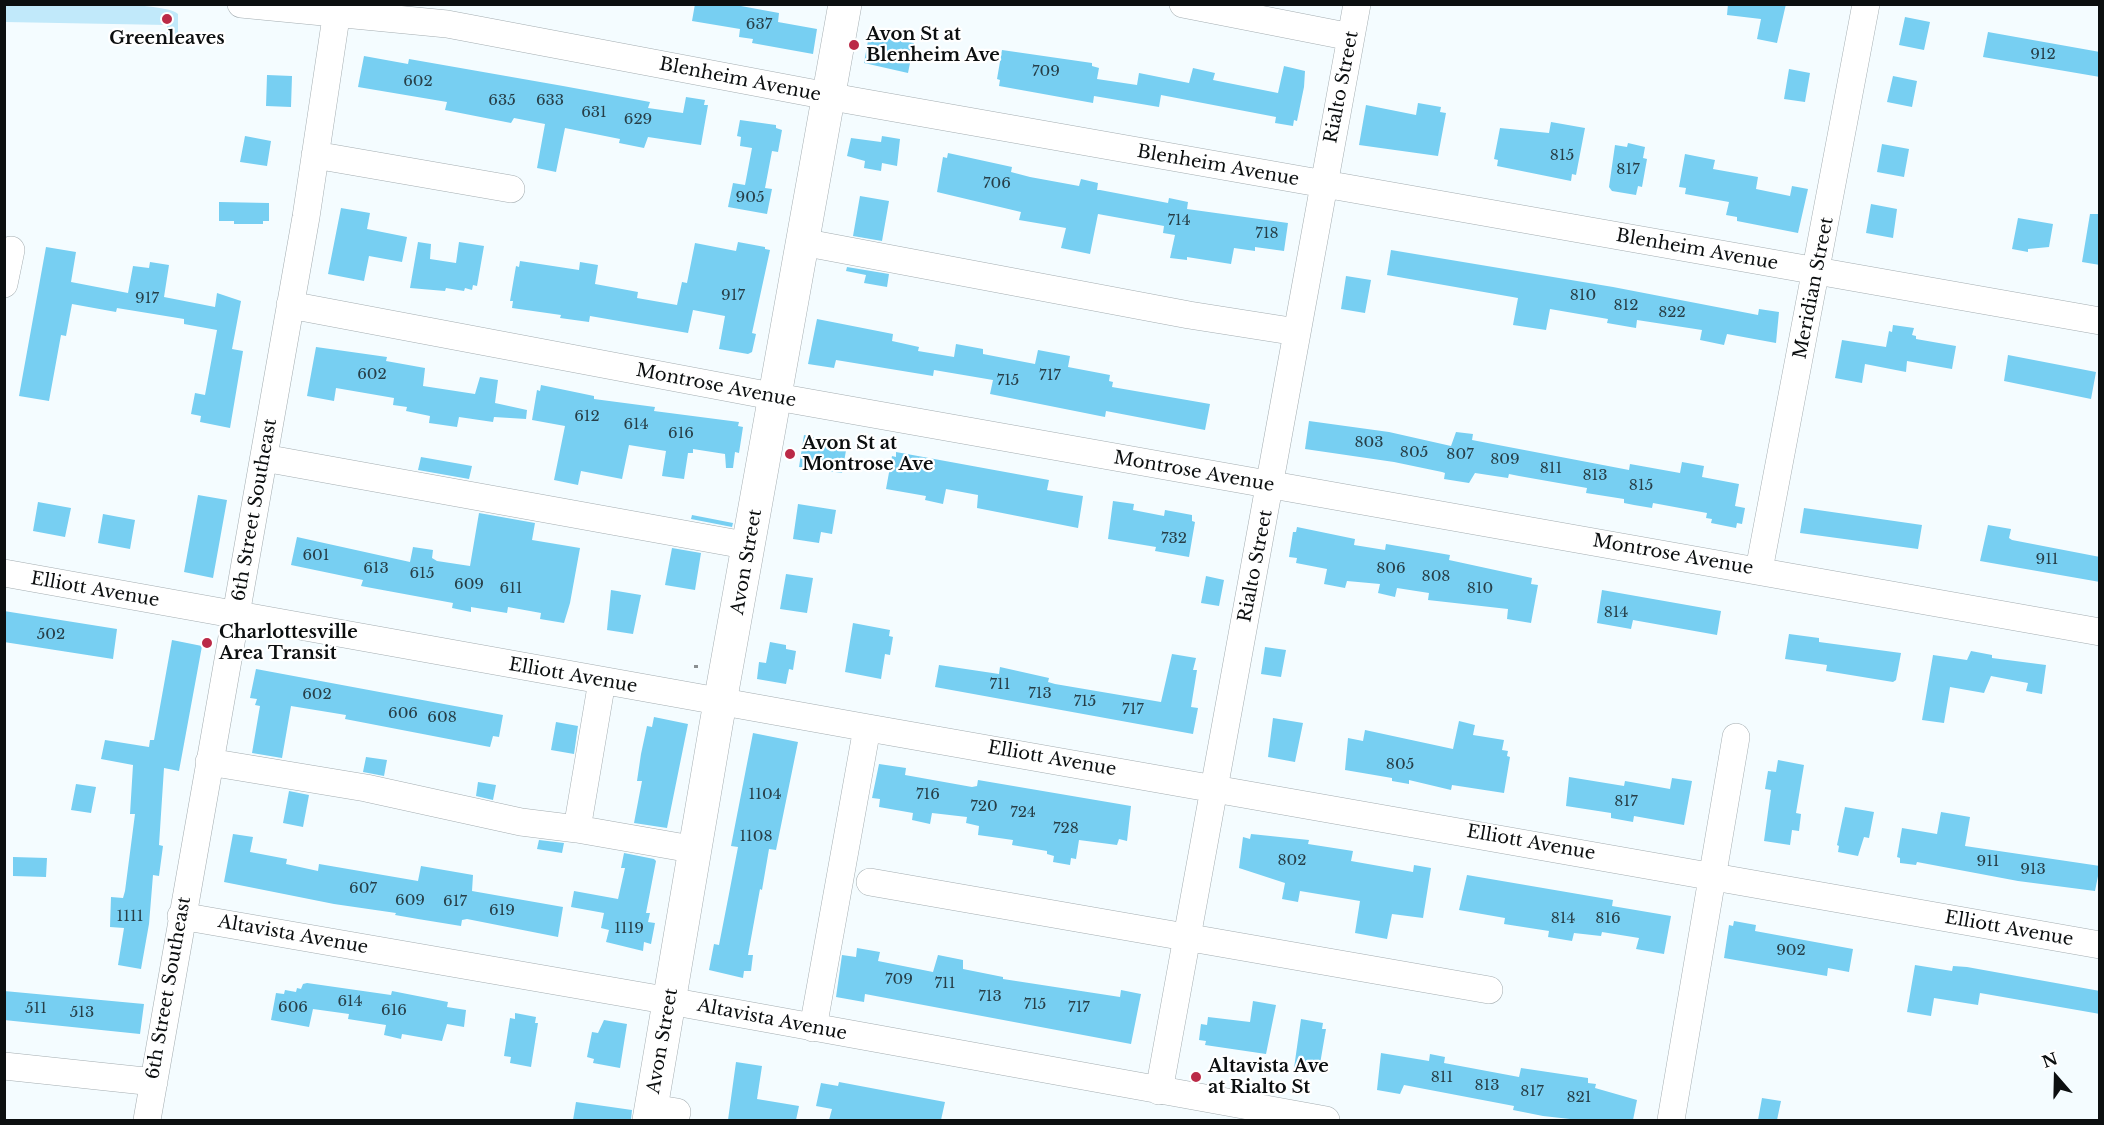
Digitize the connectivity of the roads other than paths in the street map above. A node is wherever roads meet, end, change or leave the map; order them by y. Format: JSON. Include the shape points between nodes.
{"nodes":[{"id":1,"x":242,"y":4,"type":"edge"},
{"id":2,"x":845,"y":4,"type":"edge"},
{"id":3,"x":1183,"y":4,"type":"edge"},
{"id":4,"x":1358,"y":4,"type":"edge"},
{"id":5,"x":1866,"y":4,"type":"edge"},
{"id":6,"x":337,"y":9,"type":"edge"},
{"id":7,"x":1351,"y":37,"type":"junction"},
{"id":8,"x":828,"y":97,"type":"junction"},
{"id":9,"x":315,"y":155,"type":"junction"},
{"id":10,"x":1323,"y":184,"type":"junction"},
{"id":11,"x":510,"y":189,"type":"dead end"},
{"id":12,"x":802,"y":242,"type":"junction"},
{"id":13,"x":11,"y":250,"type":"dead end"},
{"id":14,"x":1817,"y":272,"type":"junction"},
{"id":15,"x":4,"y":284,"type":"edge"},
{"id":16,"x":290,"y":305,"type":"junction"},
{"id":17,"x":2100,"y":321,"type":"edge"},
{"id":18,"x":1297,"y":332,"type":"junction"},
{"id":19,"x":777,"y":397,"type":"junction"},
{"id":20,"x":264,"y":458,"type":"junction"},
{"id":21,"x":1271,"y":486,"type":"junction"},
{"id":22,"x":750,"y":546,"type":"junction"},
{"id":23,"x":1759,"y":570,"type":"junction"},
{"id":24,"x":4,"y":573,"type":"edge"},
{"id":25,"x":236,"y":616,"type":"junction"},
{"id":26,"x":2100,"y":632,"type":"edge"},
{"id":27,"x":602,"y":681,"type":"junction"},
{"id":28,"x":721,"y":703,"type":"junction"},
{"id":29,"x":867,"y":728,"type":"junction"},
{"id":30,"x":1736,"y":737,"type":"dead end"},
{"id":31,"x":209,"y":762,"type":"junction"},
{"id":32,"x":1215,"y":788,"type":"junction"},
{"id":33,"x":577,"y":830,"type":"junction"},
{"id":34,"x":697,"y":849,"type":"junction"},
{"id":35,"x":1713,"y":876,"type":"junction"},
{"id":36,"x":870,"y":882,"type":"dead end"},
{"id":37,"x":181,"y":916,"type":"junction"},
{"id":38,"x":1188,"y":938,"type":"junction"},
{"id":39,"x":2100,"y":945,"type":"edge"},
{"id":40,"x":1489,"y":990,"type":"dead end"},
{"id":41,"x":670,"y":1001,"type":"junction"},
{"id":42,"x":813,"y":1028,"type":"junction"},
{"id":43,"x":4,"y":1066,"type":"edge"},
{"id":44,"x":154,"y":1082,"type":"junction"},
{"id":45,"x":1159,"y":1091,"type":"junction"},
{"id":46,"x":659,"y":1116,"type":"edge"},
{"id":47,"x":147,"y":1120,"type":"edge"},
{"id":48,"x":1326,"y":1120,"type":"edge"},
{"id":49,"x":1671,"y":1120,"type":"edge"}],
"edges":[{"from":1,"to":6,"type":"street","name":"Blenheim Avenue"},
{"from":2,"to":8,"type":"main road","name":"Avon Street"},
{"from":3,"to":7,"type":"street"},
{"from":4,"to":7,"type":"street","name":"Rialto Street"},
{"from":5,"to":14,"type":"street","name":"Meridian Street"},
{"from":6,"to":8,"type":"street","name":"Blenheim Avenue","via":[[447,24]]},
{"from":6,"to":9,"type":"street","name":"6th Street Southeast"},
{"from":7,"to":10,"type":"street","name":"Rialto Street"},
{"from":8,"to":10,"type":"street","name":"Blenheim Avenue"},
{"from":8,"to":12,"type":"main road","name":"Avon Street"},
{"from":9,"to":11,"type":"street"},
{"from":9,"to":16,"type":"street","name":"6th Street Southeast"},
{"from":10,"to":14,"type":"street","name":"Blenheim Avenue"},
{"from":10,"to":18,"type":"street","name":"Rialto Street"},
{"from":12,"to":18,"type":"street"},
{"from":12,"to":19,"type":"main road","name":"Avon Street"},
{"from":13,"to":15,"type":"street"},
{"from":14,"to":17,"type":"street","name":"Blenheim Avenue"},
{"from":14,"to":23,"type":"street","name":"Meridian Street"},
{"from":16,"to":19,"type":"street","name":"Montrose Avenue"},
{"from":16,"to":20,"type":"street","name":"6th Street Southeast"},
{"from":18,"to":21,"type":"street","name":"Rialto Street"},
{"from":19,"to":21,"type":"street","name":"Montrose Avenue"},
{"from":19,"to":22,"type":"main road","name":"Avon Street"},
{"from":20,"to":22,"type":"street"},
{"from":20,"to":25,"type":"street","name":"6th Street Southeast"},
{"from":21,"to":23,"type":"street","name":"Montrose Avenue"},
{"from":21,"to":32,"type":"street","name":"Rialto Street"},
{"from":22,"to":28,"type":"main road","name":"Avon Street"},
{"from":23,"to":26,"type":"street","name":"Montrose Avenue"},
{"from":24,"to":25,"type":"street","name":"Elliott Avenue"},
{"from":25,"to":27,"type":"street","name":"Elliott Avenue"},
{"from":25,"to":31,"type":"street","name":"6th Street Southeast"},
{"from":27,"to":28,"type":"street","name":"Elliott Avenue"},
{"from":27,"to":33,"type":"street"},
{"from":28,"to":29,"type":"street","name":"Elliott Avenue"},
{"from":28,"to":34,"type":"main road","name":"Avon Street"},
{"from":29,"to":32,"type":"street","name":"Elliott Avenue"},
{"from":29,"to":42,"type":"street"},
{"from":30,"to":35,"type":"street"},
{"from":31,"to":33,"type":"street"},
{"from":31,"to":37,"type":"street","name":"6th Street Southeast"},
{"from":32,"to":35,"type":"street","name":"Elliott Avenue"},
{"from":32,"to":38,"type":"street","name":"Rialto Street"},
{"from":33,"to":34,"type":"street"},
{"from":34,"to":41,"type":"main road","name":"Avon Street"},
{"from":35,"to":39,"type":"street","name":"Elliott Avenue"},
{"from":35,"to":49,"type":"street"},
{"from":36,"to":38,"type":"street"},
{"from":37,"to":41,"type":"street","name":"Altavista Avenue"},
{"from":37,"to":44,"type":"street","name":"6th Street Southeast"},
{"from":38,"to":40,"type":"street"},
{"from":38,"to":45,"type":"street","name":"Rialto Street"},
{"from":41,"to":42,"type":"street","name":"Altavista Avenue"},
{"from":41,"to":46,"type":"main road","name":"Avon Street"},
{"from":42,"to":45,"type":"street","name":"Altavista Avenue"},
{"from":43,"to":44,"type":"street"},
{"from":44,"to":47,"type":"street","name":"6th Street Southeast"},
{"from":45,"to":48,"type":"street","name":"Altavista Avenue"}]}
